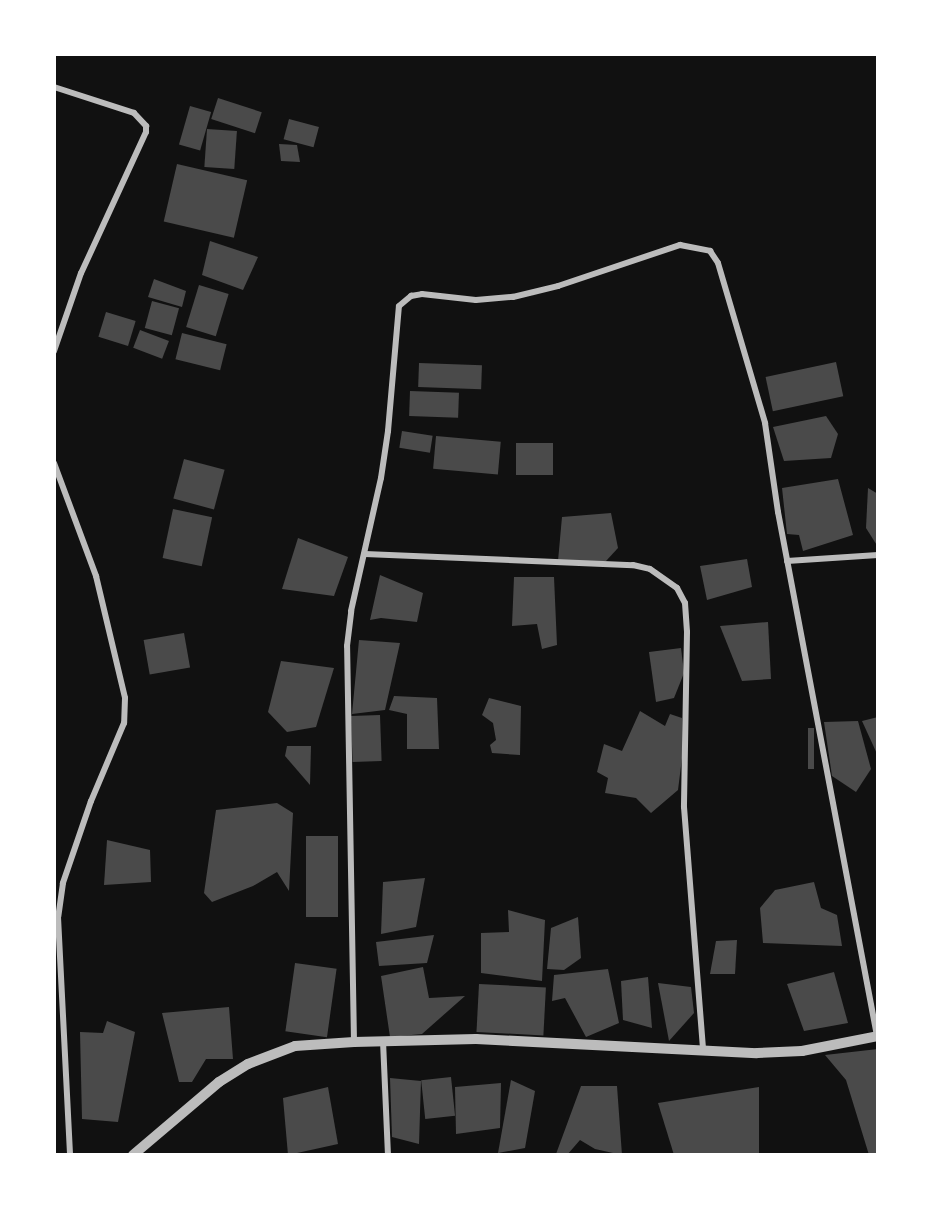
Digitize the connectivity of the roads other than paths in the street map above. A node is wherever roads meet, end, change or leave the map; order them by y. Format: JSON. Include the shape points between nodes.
{"nodes":[{"id":1,"x":54,"y":87,"type":"edge"},
{"id":2,"x":54,"y":351,"type":"edge"},
{"id":3,"x":54,"y":462,"type":"edge"},
{"id":4,"x":365,"y":554,"type":"junction"},
{"id":5,"x":878,"y":555,"type":"edge"},
{"id":6,"x":788,"y":561,"type":"junction"},
{"id":7,"x":878,"y":1036,"type":"edge"},
{"id":8,"x":383,"y":1041,"type":"junction"},
{"id":9,"x":354,"y":1042,"type":"junction"},
{"id":10,"x":703,"y":1052,"type":"junction"},
{"id":11,"x":70,"y":1155,"type":"edge"},
{"id":12,"x":133,"y":1155,"type":"edge"},
{"id":13,"x":388,"y":1155,"type":"edge"}],
"edges":[{"from":1,"to":2,"type":"street","via":[[134,113],[146,126],[81,273]]},
{"from":3,"to":11,"type":"street","via":[[96,576],[125,698],[124,723],[91,801],[61,894],[58,956]]},
{"from":4,"to":6,"type":"street","via":[[388,431],[396,318],[404,301],[422,294],[476,300],[513,297],[680,245],[710,251],[723,275],[765,423]]},
{"from":4,"to":9,"type":"street","via":[[351,611],[346,679]]},
{"from":4,"to":10,"type":"street","via":[[633,566],[650,569],[677,588],[685,603],[687,632],[684,807]]},
{"from":5,"to":6,"type":"street"},
{"from":6,"to":7,"type":"street"},
{"from":7,"to":10,"type":"street","via":[[802,1051]]},
{"from":8,"to":9,"type":"street"},
{"from":8,"to":10,"type":"street","via":[[476,1039]]},
{"from":8,"to":13,"type":"street"},
{"from":9,"to":12,"type":"street","via":[[295,1046],[248,1064],[219,1082]]}]}
